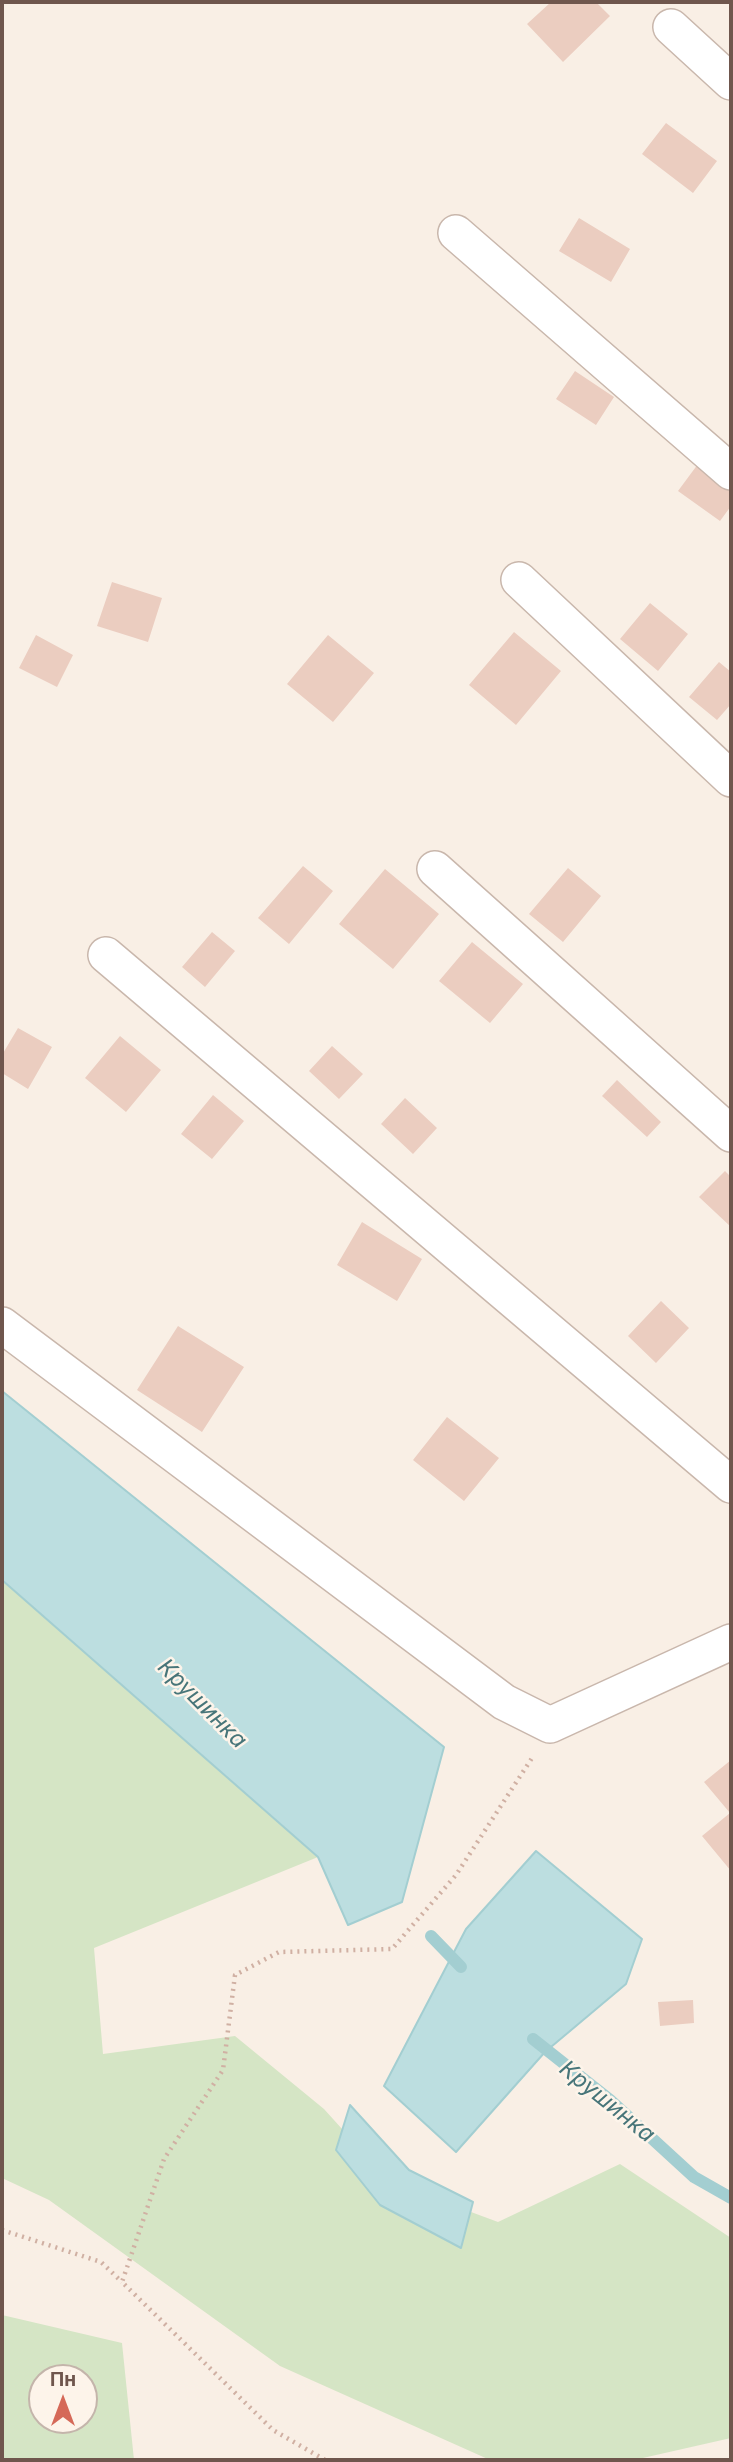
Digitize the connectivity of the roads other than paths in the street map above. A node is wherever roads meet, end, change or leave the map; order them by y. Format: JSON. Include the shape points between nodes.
{"nodes":[{"id":1,"x":671,"y":27,"type":"dead end"},
{"id":2,"x":731,"y":82,"type":"edge"},
{"id":3,"x":456,"y":233,"type":"dead end"},
{"id":4,"x":731,"y":472,"type":"edge"},
{"id":5,"x":519,"y":580,"type":"dead end"},
{"id":6,"x":731,"y":779,"type":"edge"},
{"id":7,"x":435,"y":869,"type":"dead end"},
{"id":8,"x":106,"y":955,"type":"dead end"},
{"id":9,"x":731,"y":1134,"type":"edge"},
{"id":10,"x":2,"y":1325,"type":"edge"},
{"id":11,"x":731,"y":1485,"type":"edge"},
{"id":12,"x":731,"y":1642,"type":"edge"}],
"edges":[{"from":1,"to":2,"type":"street"},
{"from":3,"to":4,"type":"street"},
{"from":5,"to":6,"type":"street"},
{"from":7,"to":9,"type":"street"},
{"from":8,"to":11,"type":"street"},
{"from":10,"to":12,"type":"street","via":[[504,1702],[550,1725]]}]}
